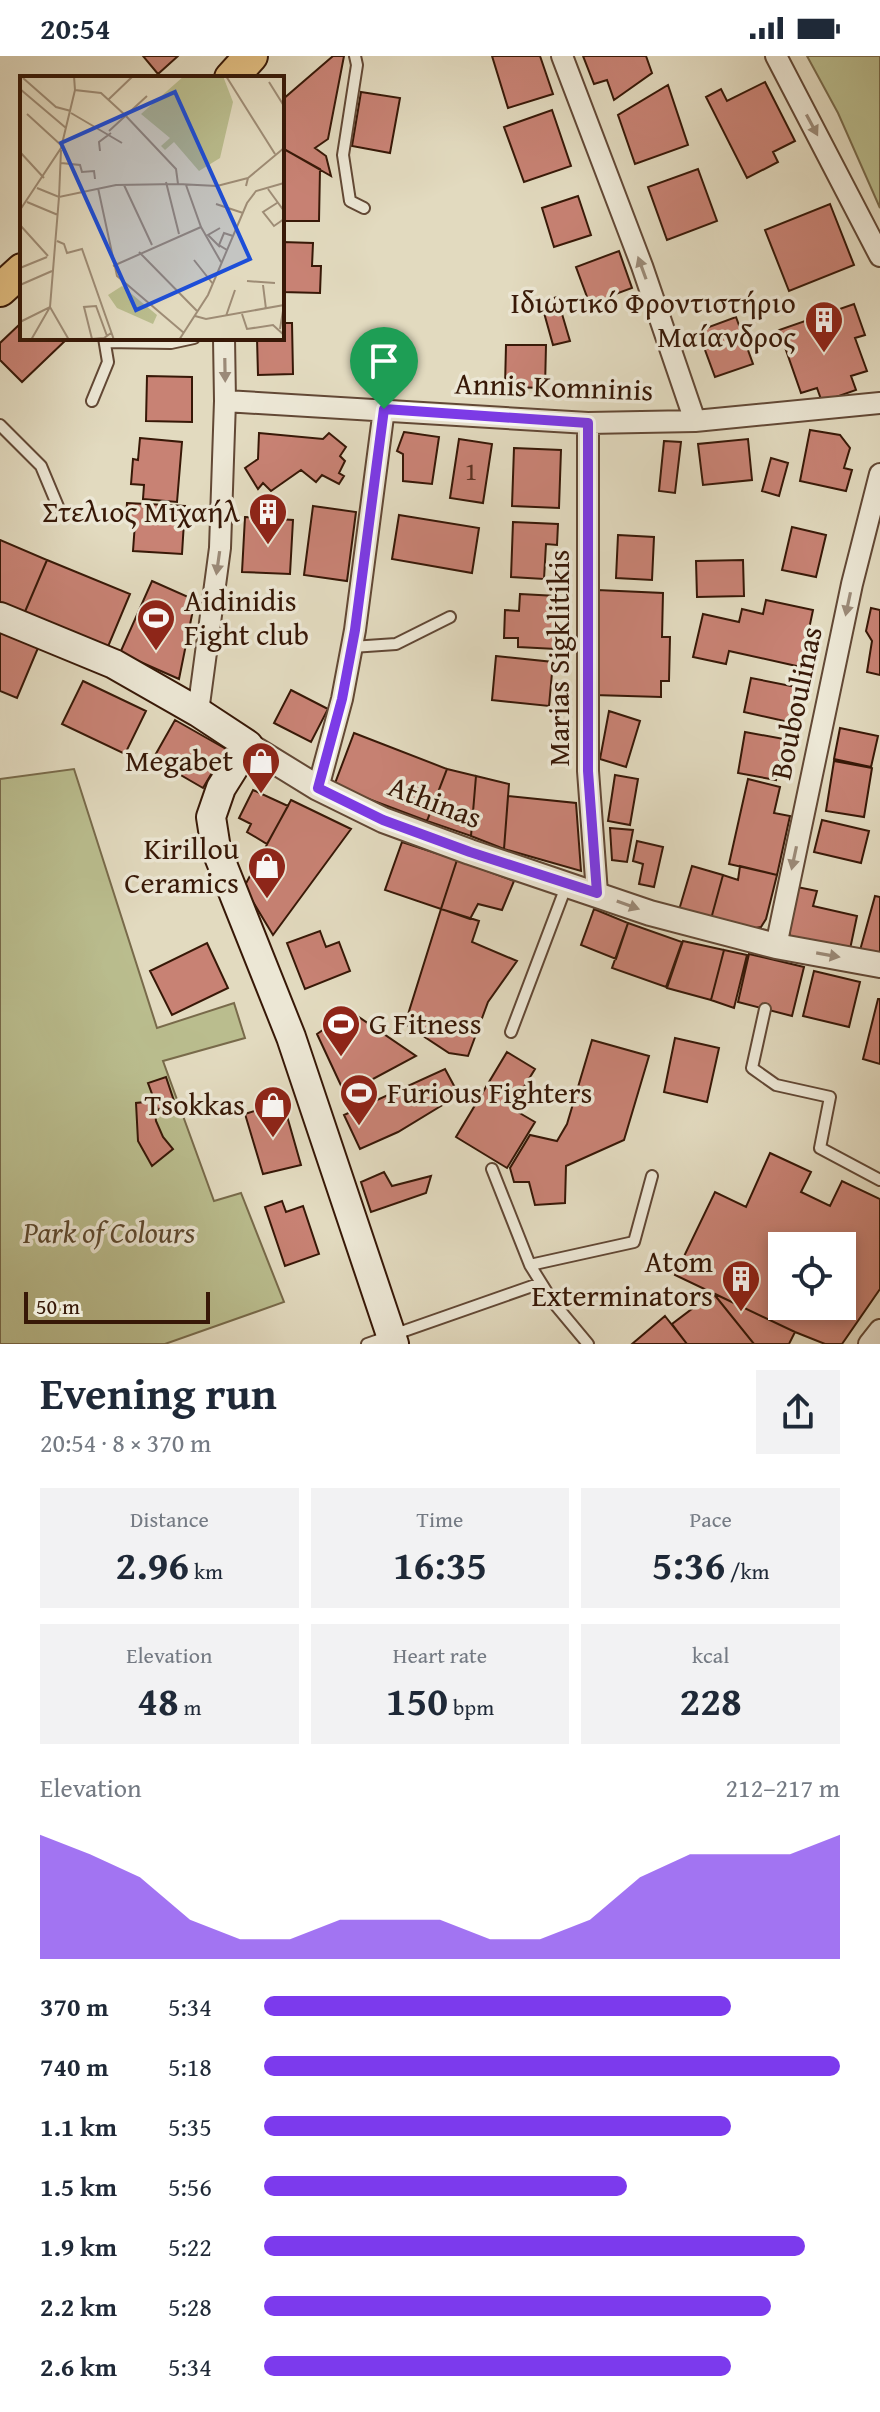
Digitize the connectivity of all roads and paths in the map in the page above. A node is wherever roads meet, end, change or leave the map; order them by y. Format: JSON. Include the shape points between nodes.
{"nodes":[{"id":1,"x":251,"y":56,"type":"edge"},
{"id":2,"x":355,"y":56,"type":"edge"},
{"id":3,"x":562,"y":56,"type":"edge"},
{"id":4,"x":776,"y":56,"type":"edge"},
{"id":5,"x":233,"y":76,"type":"edge"},
{"id":6,"x":364,"y":208,"type":"dead end"},
{"id":7,"x":880,"y":256,"type":"edge"},
{"id":8,"x":20,"y":272,"type":"edge"},
{"id":9,"x":0,"y":290,"type":"edge"},
{"id":10,"x":105,"y":340,"type":"edge"},
{"id":11,"x":185,"y":340,"type":"edge"},
{"id":12,"x":224,"y":340,"type":"edge"},
{"id":13,"x":92,"y":401,"type":"dead end"},
{"id":14,"x":225,"y":401,"type":"junction"},
{"id":15,"x":880,"y":403,"type":"edge"},
{"id":16,"x":384,"y":409,"type":"junction"},
{"id":17,"x":695,"y":421,"type":"junction"},
{"id":18,"x":588,"y":423,"type":"junction"},
{"id":19,"x":0,"y":425,"type":"edge"},
{"id":20,"x":880,"y":474,"type":"edge"},
{"id":21,"x":59,"y":509,"type":"dead end"},
{"id":22,"x":0,"y":617,"type":"edge"},
{"id":23,"x":450,"y":617,"type":"dead end"},
{"id":24,"x":352,"y":647,"type":"junction"},
{"id":25,"x":198,"y":712,"type":"junction"},
{"id":26,"x":248,"y":745,"type":"junction"},
{"id":27,"x":318,"y":788,"type":"junction"},
{"id":28,"x":567,"y":884,"type":"junction"},
{"id":29,"x":597,"y":893,"type":"junction"},
{"id":30,"x":776,"y":946,"type":"junction"},
{"id":31,"x":880,"y":965,"type":"edge"},
{"id":32,"x":765,"y":1009,"type":"dead end"},
{"id":33,"x":511,"y":1032,"type":"dead end"},
{"id":34,"x":492,"y":1169,"type":"dead end"},
{"id":35,"x":652,"y":1176,"type":"dead end"},
{"id":36,"x":880,"y":1180,"type":"edge"},
{"id":37,"x":530,"y":1265,"type":"junction"},
{"id":38,"x":541,"y":1283,"type":"junction"},
{"id":39,"x":880,"y":1330,"type":"edge"},
{"id":40,"x":384,"y":1341,"type":"edge"},
{"id":41,"x":588,"y":1344,"type":"edge"},
{"id":42,"x":869,"y":1344,"type":"edge"}],
"edges":[{"from":1,"to":5,"type":"main road"},
{"from":2,"to":6,"type":"lane","via":[[343,155],[350,201]]},
{"from":17,"to":3,"type":"street","one_way":true},
{"from":4,"to":7,"type":"street","one_way":true},
{"from":8,"to":9,"type":"main road"},
{"from":10,"to":11,"type":"lane"},
{"from":10,"to":13,"type":"lane","via":[[108,362]]},
{"from":12,"to":14,"type":"street","one_way":true},
{"from":14,"to":16,"type":"street","name":"Annis Komninis"},
{"from":14,"to":25,"type":"street","one_way":true,"via":[[220,548]]},
{"from":15,"to":17,"type":"street","name":"Annis Komninis"},
{"from":16,"to":18,"type":"street","name":"Annis Komninis"},
{"from":16,"to":24,"type":"street"},
{"from":17,"to":18,"type":"street","name":"Annis Komninis"},
{"from":18,"to":29,"type":"street","name":"Marias Sigklitikis","via":[[588,771]]},
{"from":19,"to":21,"type":"lane","via":[[41,466]]},
{"from":20,"to":30,"type":"street","name":"Bouboulinas","one_way":true},
{"from":22,"to":25,"type":"main road","name":"Athinas","via":[[114,664]]},
{"from":23,"to":24,"type":"lane","via":[[396,644]]},
{"from":24,"to":27,"type":"street"},
{"from":25,"to":26,"type":"main road","name":"Athinas"},
{"from":26,"to":27,"type":"street","name":"Athinas"},
{"from":26,"to":40,"type":"main road","via":[[221,788],[211,817],[216,849],[291,1037]]},
{"from":27,"to":28,"type":"street","name":"Athinas","via":[[383,820]]},
{"from":28,"to":29,"type":"street","name":"Athinas"},
{"from":28,"to":33,"type":"lane"},
{"from":29,"to":30,"type":"street","name":"Athinas","one_way":true,"via":[[650,913]]},
{"from":30,"to":31,"type":"street","name":"Athinas","one_way":true},
{"from":32,"to":36,"type":"lane","via":[[752,1068],[776,1085],[830,1097],[820,1148]]},
{"from":34,"to":37,"type":"lane"},
{"from":35,"to":37,"type":"lane","via":[[634,1242]]},
{"from":37,"to":38,"type":"lane"},
{"from":38,"to":40,"type":"lane"},
{"from":38,"to":41,"type":"lane"},
{"from":39,"to":42,"type":"street"}]}
